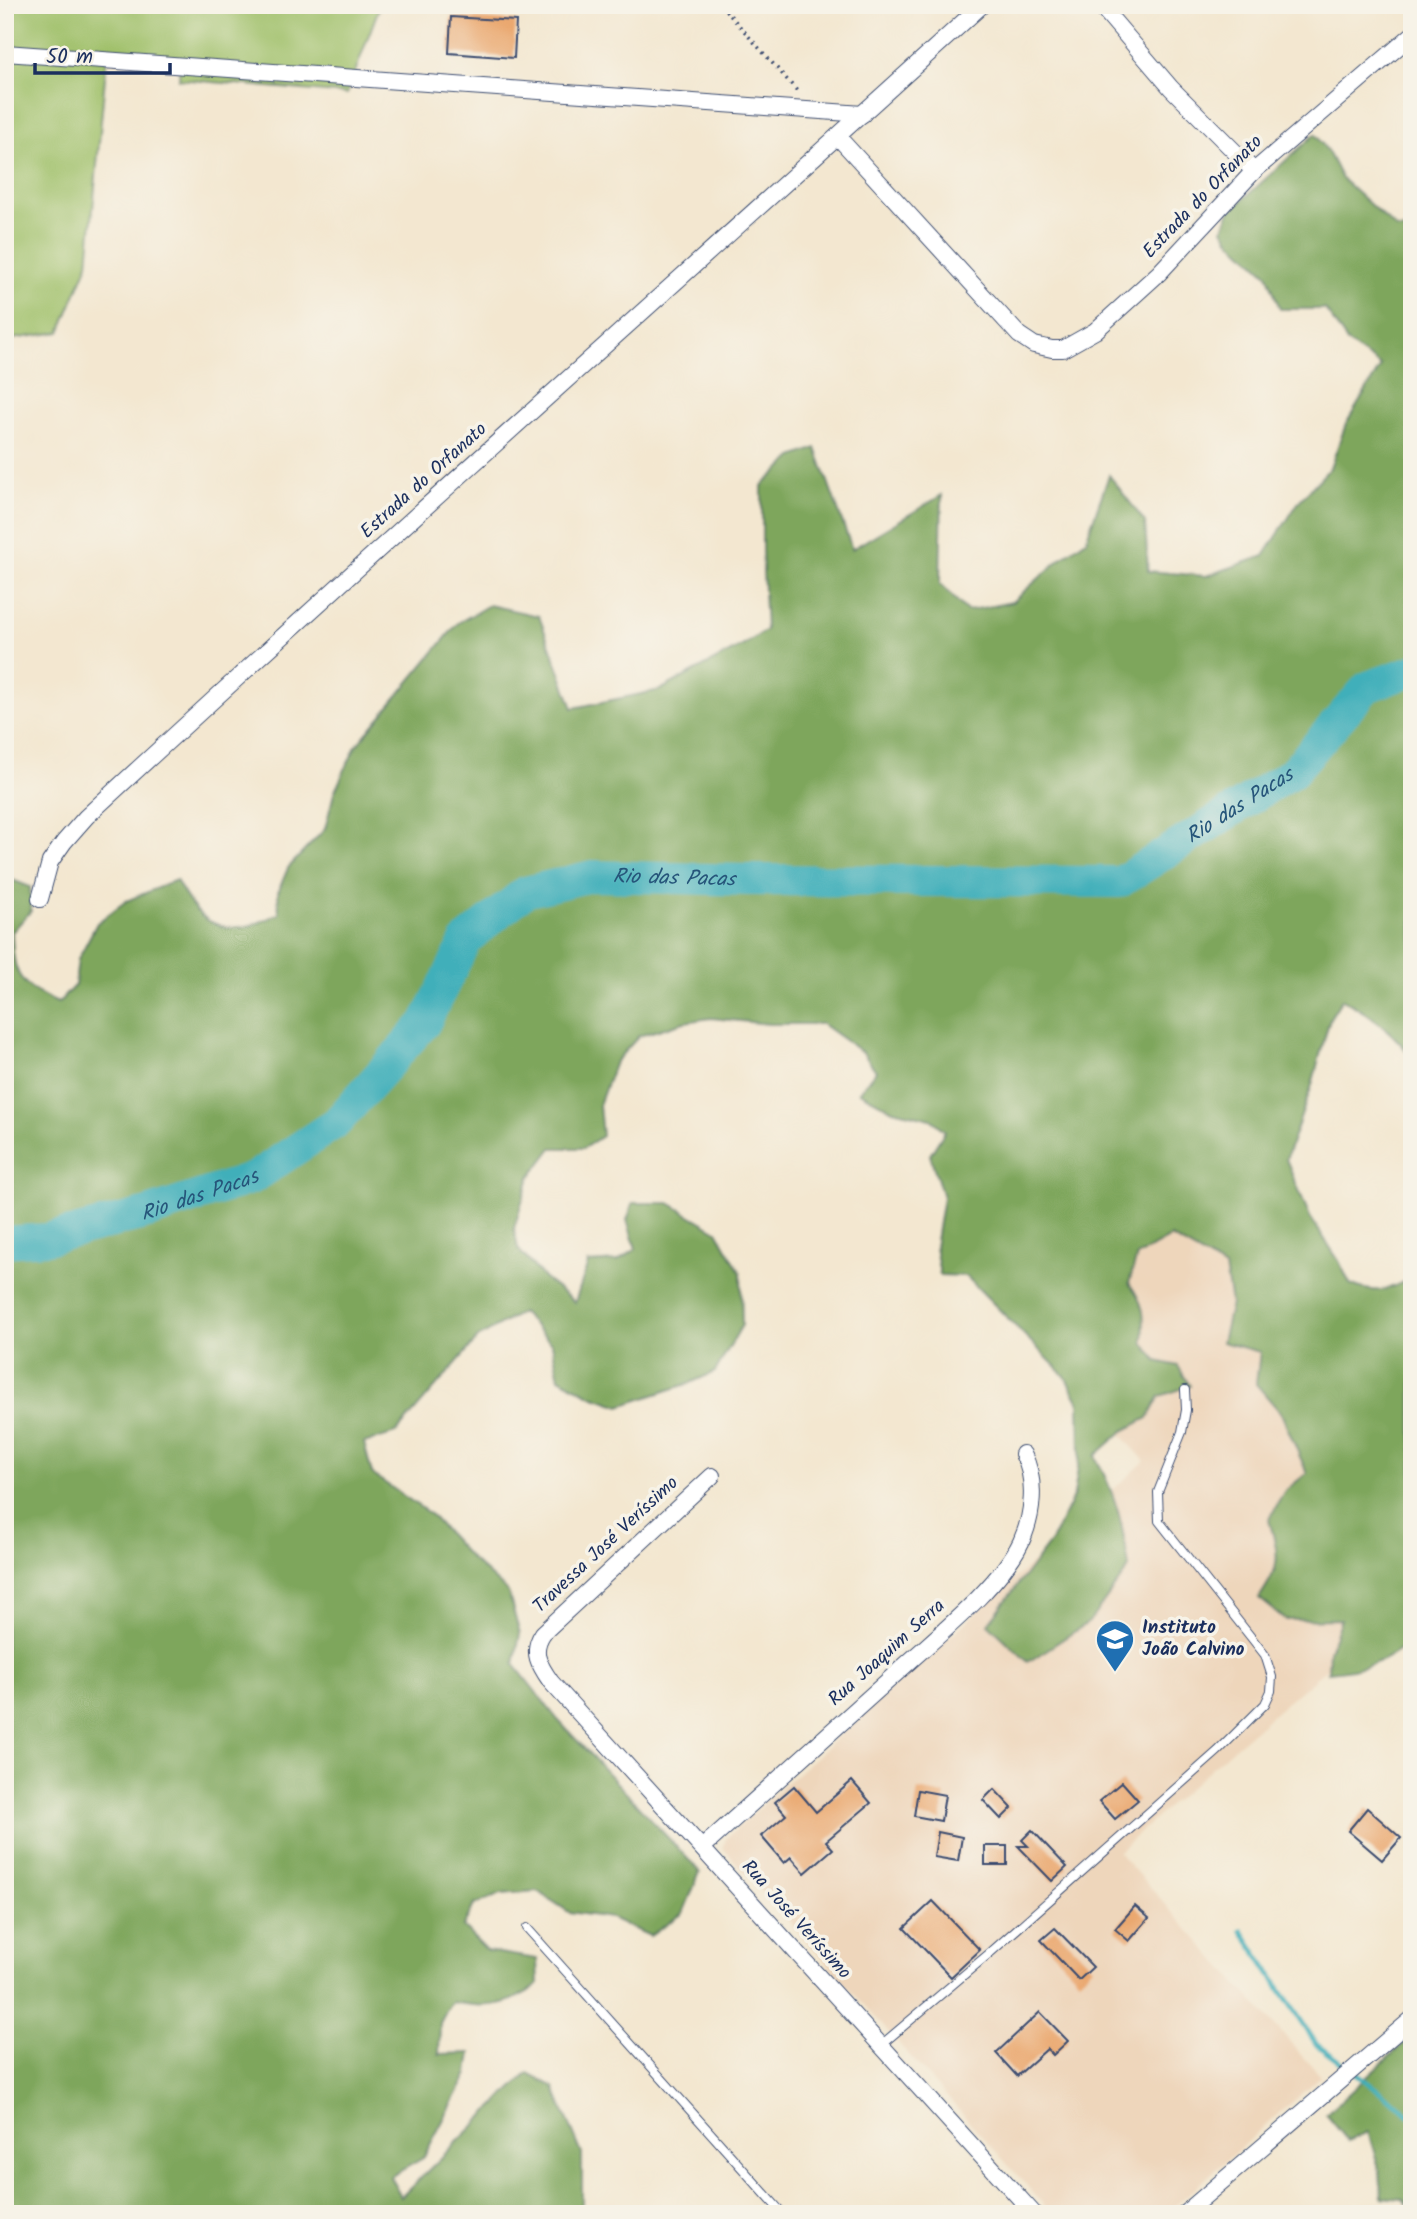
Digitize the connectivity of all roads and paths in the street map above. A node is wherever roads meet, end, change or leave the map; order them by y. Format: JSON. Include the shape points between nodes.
{"nodes":[{"id":1,"x":721,"y":5,"type":"edge"},
{"id":2,"x":982,"y":5,"type":"edge"},
{"id":3,"x":1100,"y":5,"type":"edge"},
{"id":4,"x":1412,"y":35,"type":"edge"},
{"id":5,"x":5,"y":53,"type":"edge"},
{"id":6,"x":802,"y":96,"type":"dead end"},
{"id":7,"x":863,"y":114,"type":"junction"},
{"id":8,"x":838,"y":136,"type":"junction"},
{"id":9,"x":1254,"y":171,"type":"junction"},
{"id":10,"x":40,"y":899,"type":"dead end"},
{"id":11,"x":1185,"y":1390,"type":"dead end"},
{"id":12,"x":1023,"y":1454,"type":"dead end"},
{"id":13,"x":712,"y":1476,"type":"dead end"},
{"id":14,"x":535,"y":1650,"type":"joint"},
{"id":15,"x":703,"y":1847,"type":"junction"},
{"id":16,"x":527,"y":1928,"type":"dead end"},
{"id":17,"x":1412,"y":2019,"type":"edge"},
{"id":18,"x":881,"y":2045,"type":"junction"},
{"id":19,"x":783,"y":2214,"type":"edge"},
{"id":20,"x":1034,"y":2214,"type":"edge"},
{"id":21,"x":1184,"y":2214,"type":"edge"}],
"edges":[{"from":1,"to":6,"type":"path"},
{"from":2,"to":7,"type":"street","name":"Estrada do Orfanato"},
{"from":3,"to":9,"type":"street","via":[[1171,88]]},
{"from":4,"to":9,"type":"street","name":"Estrada do Orfanato"},
{"from":5,"to":7,"type":"street"},
{"from":7,"to":8,"type":"street","name":"Estrada do Orfanato"},
{"from":8,"to":9,"type":"street","name":"Estrada do Orfanato","via":[[1019,335],[1052,349],[1063,349],[1095,331],[1159,273]]},
{"from":8,"to":10,"type":"street","name":"Estrada do Orfanato","via":[[86,817],[50,862]]},
{"from":11,"to":18,"type":"lane","via":[[1182,1432],[1158,1492],[1159,1521],[1265,1655],[1272,1677],[1265,1704],[1218,1751]]},
{"from":12,"to":15,"type":"street","name":"Rua Joaquim Serra","via":[[1033,1493],[1022,1540],[1007,1564],[964,1612]]},
{"from":13,"to":14,"type":"street","name":"Travessa José Veríssimo","via":[[550,1626]]},
{"from":14,"to":15,"type":"street","name":"Rua José Veríssimo","via":[[551,1682]]},
{"from":15,"to":18,"type":"street","name":"Rua José Veríssimo"},
{"from":16,"to":19,"type":"lane"},
{"from":17,"to":21,"type":"street"},
{"from":18,"to":20,"type":"street","name":"Rua José Veríssimo"}]}
